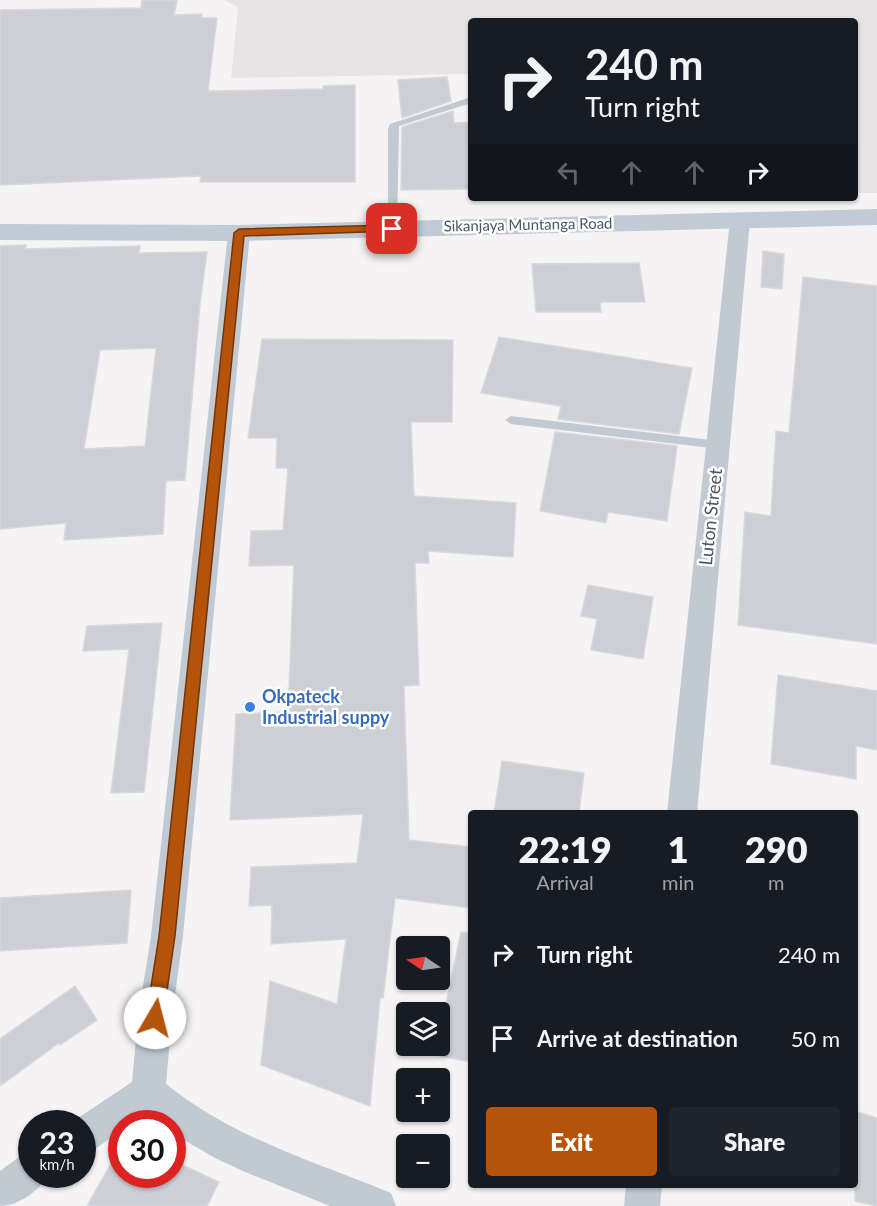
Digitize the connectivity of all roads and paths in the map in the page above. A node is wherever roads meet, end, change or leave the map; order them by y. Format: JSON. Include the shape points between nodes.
{"nodes":[{"id":1,"x":468,"y":101,"type":"edge"},
{"id":2,"x":877,"y":218,"type":"edge"},
{"id":3,"x":740,"y":220,"type":"junction"},
{"id":4,"x":392,"y":229,"type":"junction"},
{"id":5,"x":0,"y":232,"type":"edge"},
{"id":6,"x":239,"y":233,"type":"junction"},
{"id":7,"x":512,"y":420,"type":"dead end"},
{"id":8,"x":719,"y":445,"type":"junction"},
{"id":9,"x":682,"y":810,"type":"edge"},
{"id":10,"x":148,"y":1092,"type":"junction"},
{"id":11,"x":96,"y":1127,"type":"edge"},
{"id":12,"x":18,"y":1180,"type":"edge"},
{"id":13,"x":644,"y":1188,"type":"edge"},
{"id":14,"x":0,"y":1193,"type":"edge"},
{"id":15,"x":378,"y":1206,"type":"edge"},
{"id":16,"x":642,"y":1206,"type":"edge"}],
"edges":[{"from":1,"to":4,"type":"lane","via":[[395,124]]},
{"from":2,"to":3,"type":"street","name":"Sikanjaya Muntanga Road"},
{"from":3,"to":4,"type":"street","name":"Sikanjaya Muntanga Road"},
{"from":3,"to":8,"type":"street","name":"Luton Street"},
{"from":4,"to":6,"type":"street","name":"Sikanjaya Muntanga Road"},
{"from":5,"to":6,"type":"street","name":"Sikanjaya Muntanga Road"},
{"from":6,"to":10,"type":"street"},
{"from":7,"to":8,"type":"lane"},
{"from":8,"to":9,"type":"street","name":"Luton Street"},
{"from":10,"to":11,"type":"street"},
{"from":10,"to":15,"type":"street","via":[[184,1122],[226,1146]]},
{"from":12,"to":14,"type":"street"},
{"from":13,"to":16,"type":"street"}]}
